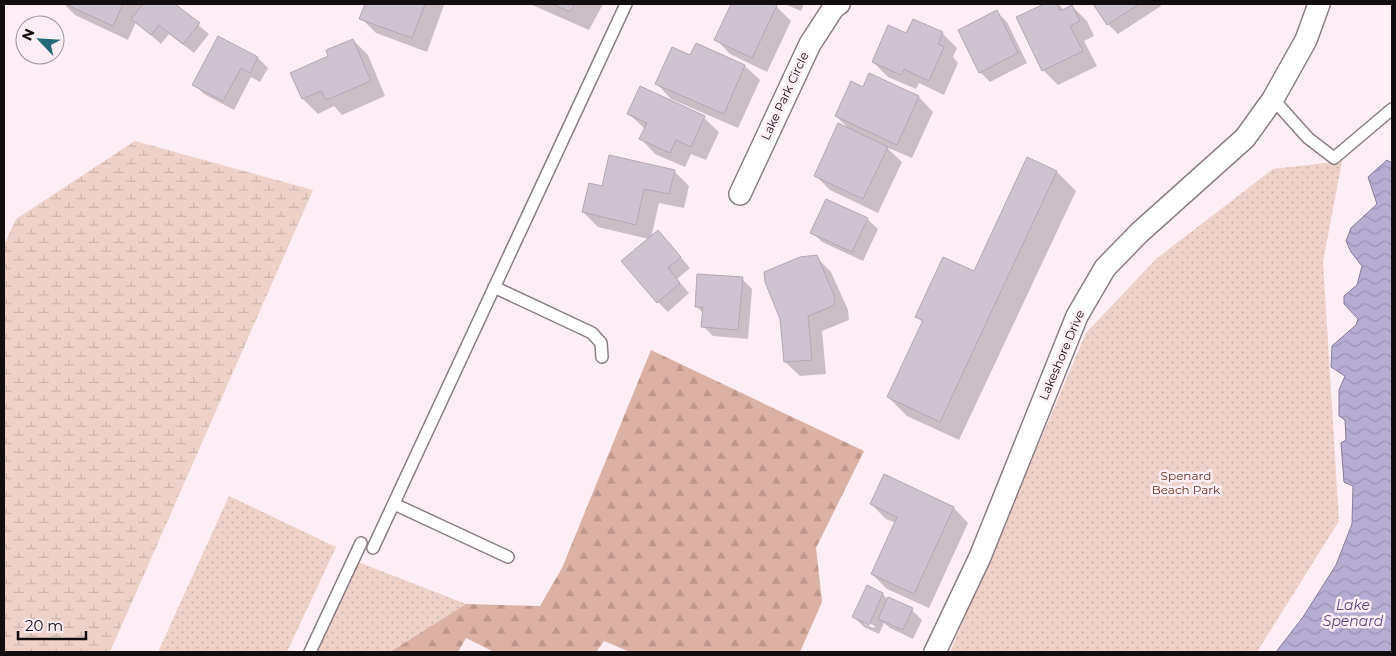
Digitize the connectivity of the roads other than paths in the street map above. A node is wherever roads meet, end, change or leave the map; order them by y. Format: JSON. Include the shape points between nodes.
{"nodes":[{"id":1,"x":626,"y":4,"type":"edge"},
{"id":2,"x":839,"y":4,"type":"edge"},
{"id":3,"x":1319,"y":4,"type":"edge"},
{"id":4,"x":1273,"y":99,"type":"junction"},
{"id":5,"x":1392,"y":109,"type":"edge"},
{"id":6,"x":740,"y":194,"type":"dead end"},
{"id":7,"x":494,"y":287,"type":"junction"},
{"id":8,"x":602,"y":357,"type":"dead end"},
{"id":9,"x":394,"y":504,"type":"junction"},
{"id":10,"x":361,"y":543,"type":"dead end"},
{"id":11,"x":373,"y":548,"type":"dead end"},
{"id":12,"x":508,"y":557,"type":"dead end"},
{"id":13,"x":310,"y":652,"type":"edge"},
{"id":14,"x":935,"y":652,"type":"edge"}],
"edges":[{"from":1,"to":7,"type":"lane"},
{"from":2,"to":6,"type":"street","name":"Lake Park Circle","via":[[810,44]]},
{"from":3,"to":4,"type":"street","name":"Lakeshore Drive","via":[[1306,40]]},
{"from":4,"to":5,"type":"lane","via":[[1308,138],[1334,158]]},
{"from":4,"to":14,"type":"street","name":"Lakeshore Drive","via":[[1245,138],[1139,232],[1105,268],[1077,316],[980,557]]},
{"from":7,"to":8,"type":"lane","via":[[592,333],[601,344]]},
{"from":7,"to":9,"type":"lane"},
{"from":9,"to":11,"type":"lane"},
{"from":9,"to":12,"type":"lane"},
{"from":10,"to":13,"type":"lane"}]}
